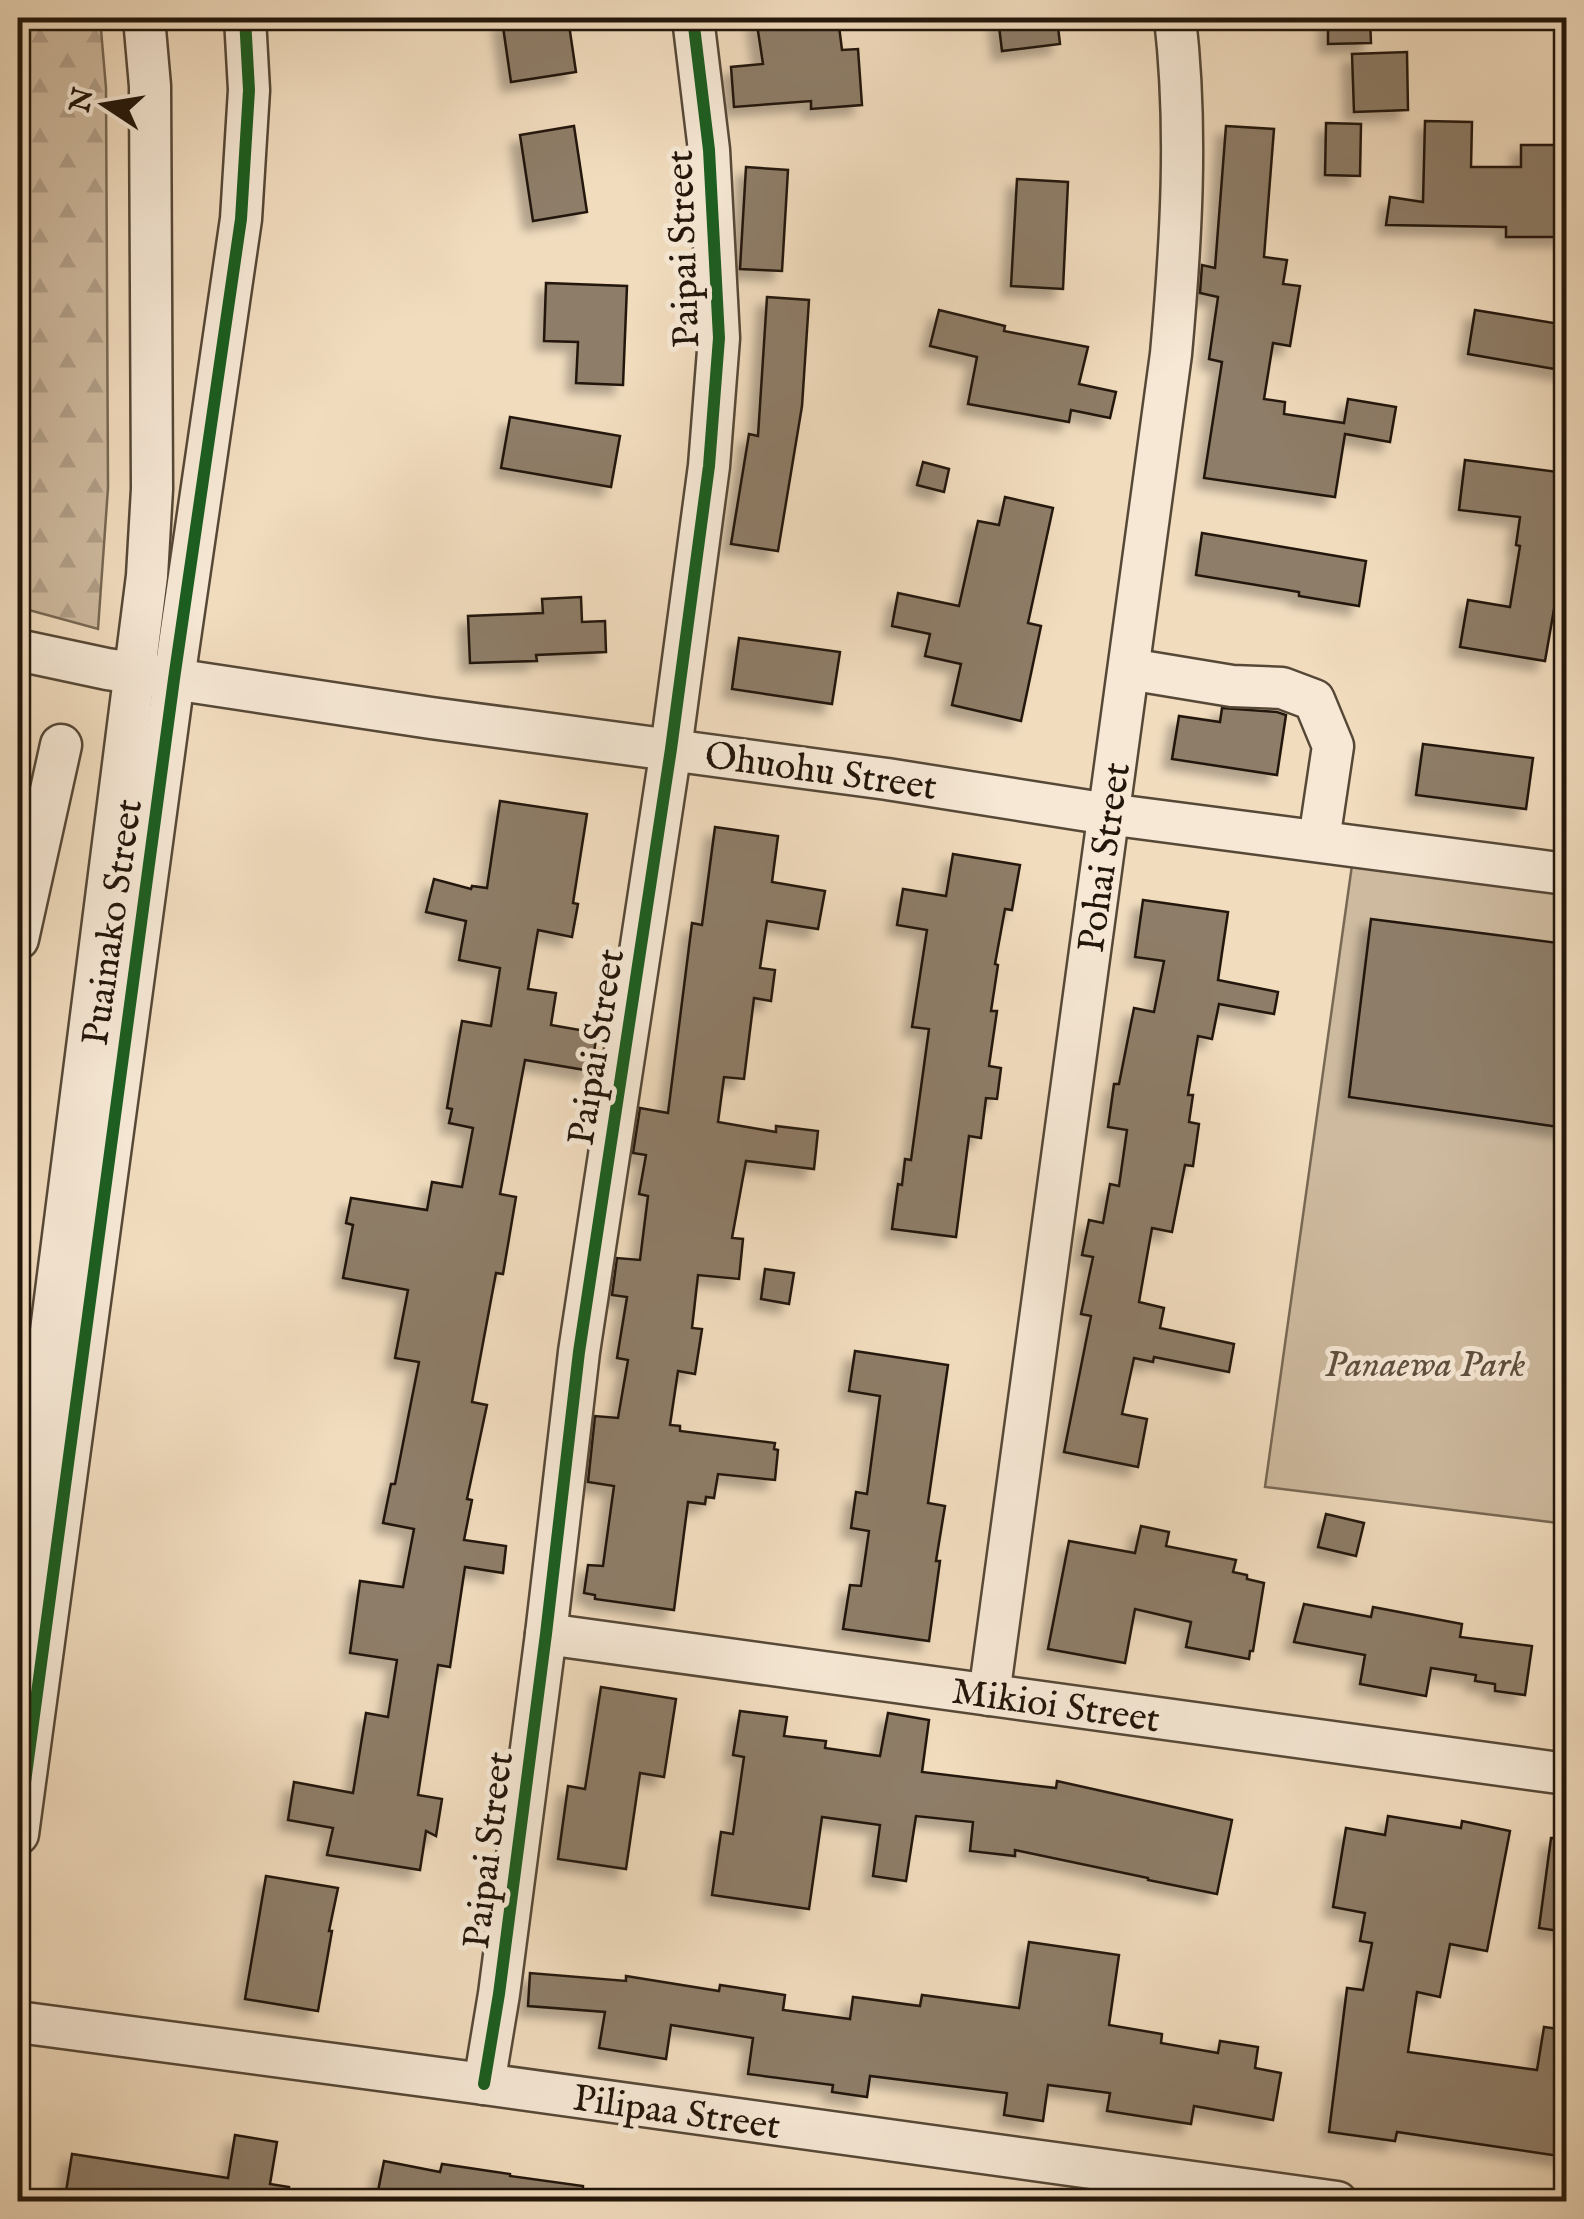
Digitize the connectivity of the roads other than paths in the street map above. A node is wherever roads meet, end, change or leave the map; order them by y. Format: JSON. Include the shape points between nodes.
{"nodes":[{"id":1,"x":144,"y":18,"type":"edge"},
{"id":2,"x":245,"y":18,"type":"edge"},
{"id":3,"x":693,"y":18,"type":"edge"},
{"id":4,"x":1175,"y":18,"type":"edge"},
{"id":5,"x":18,"y":650,"type":"edge"},
{"id":6,"x":1129,"y":669,"type":"junction"},
{"id":7,"x":155,"y":676,"type":"junction"},
{"id":8,"x":61,"y":745,"type":"dead end"},
{"id":9,"x":671,"y":748,"type":"junction"},
{"id":10,"x":1108,"y":814,"type":"junction"},
{"id":11,"x":1319,"y":840,"type":"junction"},
{"id":12,"x":1566,"y":874,"type":"edge"},
{"id":13,"x":18,"y":939,"type":"edge"},
{"id":14,"x":43,"y":1426,"type":"edge"},
{"id":15,"x":18,"y":1590,"type":"edge"},
{"id":16,"x":546,"y":1634,"type":"junction"},
{"id":17,"x":989,"y":1694,"type":"junction"},
{"id":18,"x":1566,"y":1774,"type":"edge"},
{"id":19,"x":18,"y":1834,"type":"edge"},
{"id":20,"x":18,"y":2022,"type":"edge"},
{"id":21,"x":484,"y":2084,"type":"junction"},
{"id":22,"x":1337,"y":2202,"type":"edge"}],
"edges":[{"from":1,"to":7,"type":"street","name":"Puainako Street","via":[[150,86],[147,576]]},
{"from":2,"to":7,"type":"street","name":"Puainako Street","via":[[249,90],[241,220]]},
{"from":3,"to":9,"type":"street","name":"Paipai Street","via":[[709,150],[718,338],[709,466]]},
{"from":4,"to":6,"type":"street","name":"Pohai Street","via":[[1182,107],[1176,302]]},
{"from":5,"to":7,"type":"street","name":"Ohuohu Street"},
{"from":6,"to":10,"type":"street","name":"Pohai Street"},
{"from":6,"to":11,"type":"street","via":[[1282,688],[1314,700],[1333,746]]},
{"from":7,"to":9,"type":"street","name":"Ohuohu Street"},
{"from":7,"to":14,"type":"street","name":"Puainako Street"},
{"from":8,"to":13,"type":"street"},
{"from":9,"to":10,"type":"street","name":"Ohuohu Street"},
{"from":9,"to":16,"type":"street","name":"Paipai Street","via":[[582,1332]]},
{"from":10,"to":11,"type":"street","name":"Ohuohu Street"},
{"from":10,"to":17,"type":"street","name":"Pohai Street"},
{"from":11,"to":12,"type":"street","name":"Ohuohu Street"},
{"from":14,"to":15,"type":"street","name":"Puainako Street"},
{"from":14,"to":19,"type":"street","name":"Puainako Street"},
{"from":16,"to":17,"type":"street","name":"Mikioi Street"},
{"from":16,"to":21,"type":"street","name":"Paipai Street"},
{"from":17,"to":18,"type":"street","name":"Mikioi Street"},
{"from":20,"to":21,"type":"street","name":"Pilipaa Street"},
{"from":21,"to":22,"type":"street","name":"Pilipaa Street"}]}
